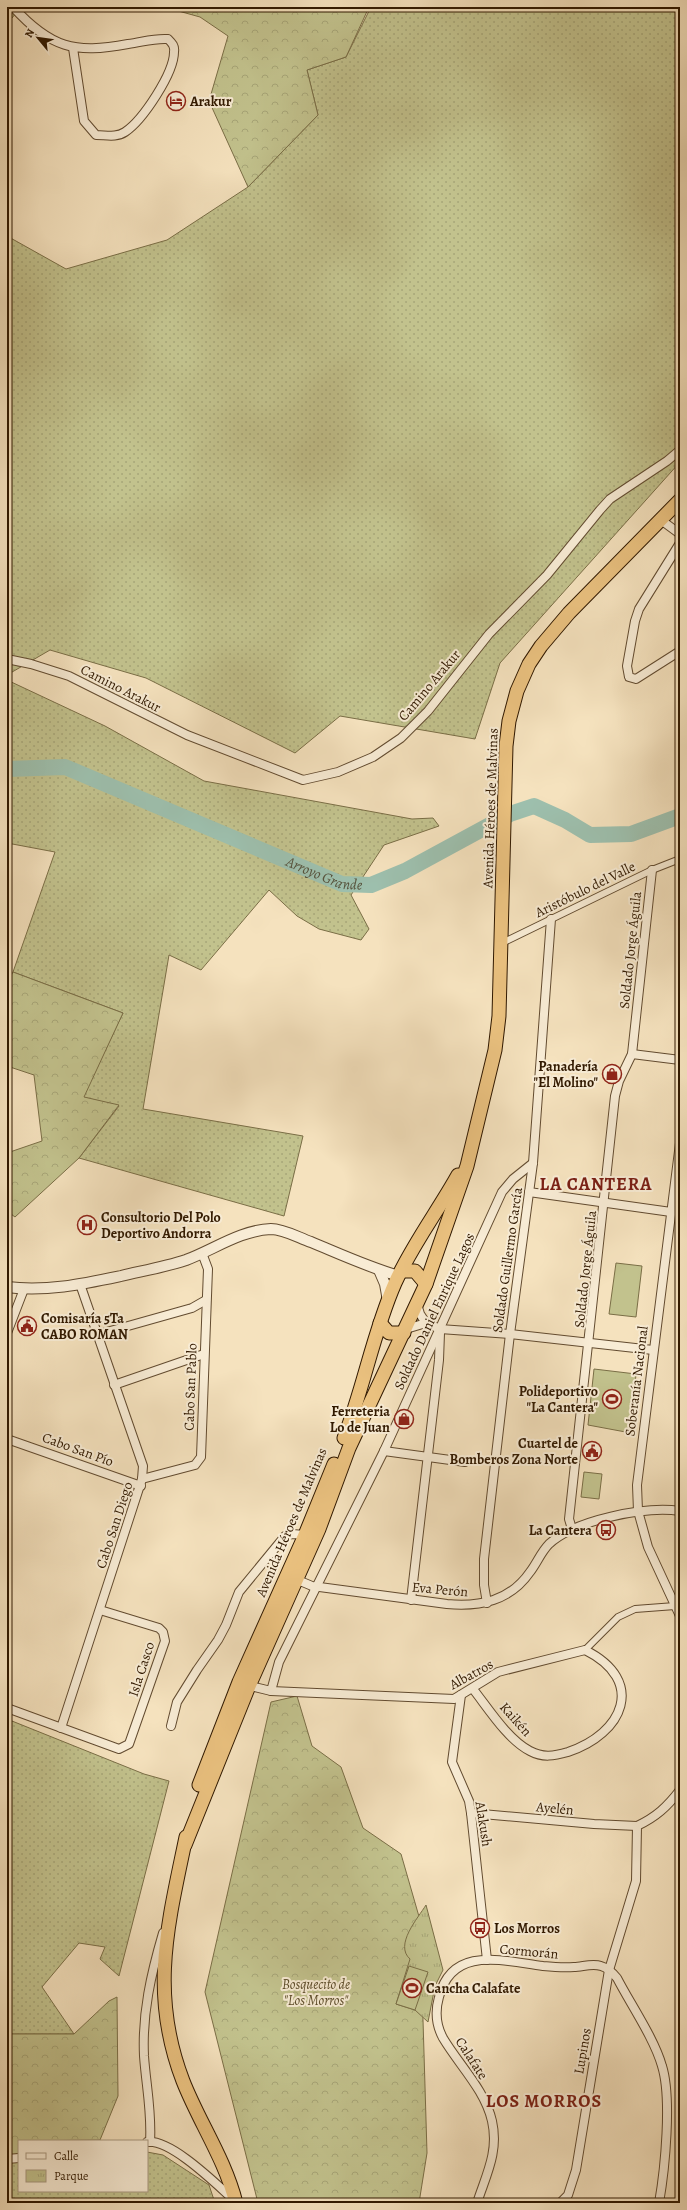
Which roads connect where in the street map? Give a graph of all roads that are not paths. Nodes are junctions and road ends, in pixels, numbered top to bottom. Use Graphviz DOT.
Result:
graph roads {
  1 [pos="13,7"];
  2 [pos="73,48"];
  3 [pos="680,450"];
  4 [pos="680,500"];
  5 [pos="661,520"];
  6 [pos="680,534"];
  7 [pos="680,543"];
  8 [pos="680,651"];
  9 [pos="7,659"];
  10 [pos="680,859"];
  11 [pos="652,870"];
  12 [pos="551,919"];
  13 [pos="502,943"];
  14 [pos="632,1054"];
  15 [pos="680,1060"];
  16 [pos="680,1143"];
  17 [pos="470,1152"];
  18 [pos="533,1163"];
  19 [pos="529,1192"];
  20 [pos="605,1203"];
  21 [pos="671,1212"];
  22 [pos="202,1253"];
  23 [pos="379,1270"];
  24 [pos="400,1273"];
  25 [pos="80,1284"];
  26 [pos="426,1284"];
  27 [pos="7,1287"];
  28 [pos="24,1289"];
  29 [pos="206,1300"];
  30 [pos="388,1301"];
  31 [pos="417,1304"];
  32 [pos="380,1323"];
  33 [pos="426,1323"];
  34 [pos="440,1329"];
  35 [pos="405,1331"];
  36 [pos="7,1332"];
  37 [pos="510,1334"];
  38 [pos="96,1335"];
  39 [pos="589,1344"];
  40 [pos="654,1350"];
  41 [pos="204,1354"];
  42 [pos="114,1386"];
  43 [pos="7,1439"];
  44 [pos="384,1451"];
  45 [pos="427,1457"];
  46 [pos="465,1462"];
  47 [pos="141,1482"];
  48 [pos="638,1511"];
  49 [pos="680,1511"];
  50 [pos="572,1529"];
  51 [pos="305,1535"];
  52 [pos="292,1578"];
  53 [pos="318,1587"];
  54 [pos="412,1600"];
  55 [pos="487,1603"];
  56 [pos="675,1606"];
  57 [pos="100,1610"];
  58 [pos="680,1616"];
  59 [pos="585,1650"];
  60 [pos="244,1684"];
  61 [pos="473,1689"];
  62 [pos="271,1691"];
  63 [pos="462,1696"];
  64 [pos="7,1708"];
  65 [pos="171,1726"];
  66 [pos="61,1728"];
  67 [pos="680,1790"];
  68 [pos="471,1813"];
  69 [pos="637,1826"];
  70 [pos="170,1907"];
  71 [pos="487,1960"];
  72 [pos="609,1970"];
  73 [pos="448,1974"];
  74 [pos="149,2142"];
  75 [pos="18,2158"];
  76 [pos="7,2159"];
  77 [pos="236,2202"];
  78 [pos="476,2203"];
  79 [pos="560,2203"];
  80 [pos="659,2203"];
  1 -- 2 [label="street"];
  2 -- 2 [label="street"];
  3 -- 9 [label="street, Camino Arakur"];
  4 -- 5 [label="highway, Avenida Héroes de Malvinas"];
  5 -- 6 [label="street"];
  5 -- 13 [label="highway, Avenida Héroes de Malvinas"];
  7 -- 8 [label="street"];
  10 -- 11 [label="street, Aristóbulo del Valle"];
  11 -- 12 [label="street, Aristóbulo del Valle"];
  11 -- 14 [label="street, Soldado Jorge Águila"];
  12 -- 13 [label="street, Aristóbulo del Valle"];
  12 -- 18 [label="street, Soldado Guillermo García"];
  13 -- 17 [label="highway, Avenida Héroes de Malvinas"];
  14 -- 15 [label="street"];
  14 -- 20 [label="street, Soldado Jorge Águila"];
  16 -- 21 [label="street, Soberanía Nacional"];
  17 -- 24 [label="highway, Avenida Héroes de Malvinas"];
  17 -- 26 [label="highway, Avenida Héroes de Malvinas"];
  18 -- 19 [label="street, Soldado Guillermo García"];
  18 -- 34 [label="street, Soldado Daniel Enrique Lagos"];
  19 -- 20 [label="street"];
  19 -- 37 [label="street, Soldado Guillermo García"];
  20 -- 21 [label="street"];
  20 -- 39 [label="street, Soldado Jorge Águila"];
  21 -- 40 [label="street, Soberanía Nacional"];
  22 -- 23 [label="street"];
  22 -- 25 [label="street"];
  22 -- 29 [label="street, Cabo San Pablo"];
  23 -- 24 [label="street"];
  23 -- 30 [label="street"];
  24 -- 26 [label="highway"];
  24 -- 30 [label="highway, Avenida Héroes de Malvinas"];
  25 -- 28 [label="street"];
  25 -- 38 [label="street, Cabo San Diego"];
  26 -- 31 [label="highway, Avenida Héroes de Malvinas"];
  27 -- 28 [label="street"];
  28 -- 36 [label="street"];
  29 -- 38 [label="street"];
  29 -- 41 [label="street, Cabo San Pablo"];
  30 -- 32 [label="highway, Avenida Héroes de Malvinas"];
  31 -- 33 [label="street"];
  31 -- 35 [label="highway, Avenida Héroes de Malvinas"];
  32 -- 35 [label="highway"];
  32 -- 51 [label="highway, Avenida Héroes de Malvinas"];
  33 -- 34 [label="street"];
  33 -- 35 [label="street"];
  34 -- 37 [label="street"];
  34 -- 44 [label="street, Soldado Daniel Enrique Lagos"];
  34 -- 45 [label="street"];
  35 -- 52 [label="highway, Avenida Héroes de Malvinas"];
  37 -- 39 [label="street"];
  37 -- 55 [label="street, Soldado Guillermo García"];
  38 -- 42 [label="street, Cabo San Diego"];
  39 -- 40 [label="street"];
  39 -- 50 [label="street, Soldado Jorge Águila"];
  40 -- 48 [label="street, Soberanía Nacional"];
  41 -- 42 [label="street"];
  41 -- 47 [label="street, Cabo San Pablo"];
  42 -- 47 [label="street, Cabo San Diego"];
  43 -- 47 [label="street, Cabo San Pío"];
  44 -- 45 [label="street"];
  44 -- 53 [label="street, Soldado Daniel Enrique Lagos"];
  45 -- 46 [label="street"];
  45 -- 54 [label="street"];
  47 -- 57 [label="street, Cabo San Diego"];
  48 -- 49 [label="street, Eva Perón"];
  48 -- 50 [label="street, Eva Perón"];
  48 -- 56 [label="street, Soberanía Nacional"];
  50 -- 55 [label="street, Eva Perón"];
  51 -- 52 [label="highway, Avenida Héroes de Malvinas"];
  51 -- 65 [label="street"];
  52 -- 53 [label="street, Eva Perón"];
  52 -- 60 [label="highway, Avenida Héroes de Malvinas"];
  53 -- 54 [label="street, Eva Perón"];
  53 -- 62 [label="street, Soldado Daniel Enrique Lagos"];
  54 -- 55 [label="street, Eva Perón"];
  56 -- 58 [label="street, Soberanía Nacional"];
  56 -- 59 [label="street"];
  57 -- 66 [label="street, Cabo San Diego"];
  57 -- 66 [label="street, Isla Casco"];
  59 -- 61 [label="street, Albatros"];
  59 -- 61 [label="street, Kaikén"];
  60 -- 62 [label="street, Albatros"];
  60 -- 70 [label="highway, Avenida Héroes de Malvinas"];
  61 -- 63 [label="street, Albatros"];
  62 -- 63 [label="street, Albatros"];
  63 -- 68 [label="street, Alakush"];
  64 -- 66 [label="street"];
  67 -- 69 [label="street"];
  68 -- 69 [label="street, Ayelén"];
  68 -- 71 [label="street, Alakush"];
  69 -- 72 [label="street"];
  70 -- 74 [label="street"];
  70 -- 77 [label="highway, Avenida Héroes de Malvinas"];
  71 -- 72 [label="street, Cormorán"];
  71 -- 73 [label="street, Cormorán"];
  72 -- 79 [label="street, Lupinos"];
  72 -- 80 [label="street"];
  73 -- 78 [label="street, Calafate"];
  74 -- 77 [label="street"];
  75 -- 76 [label="street"];
}
